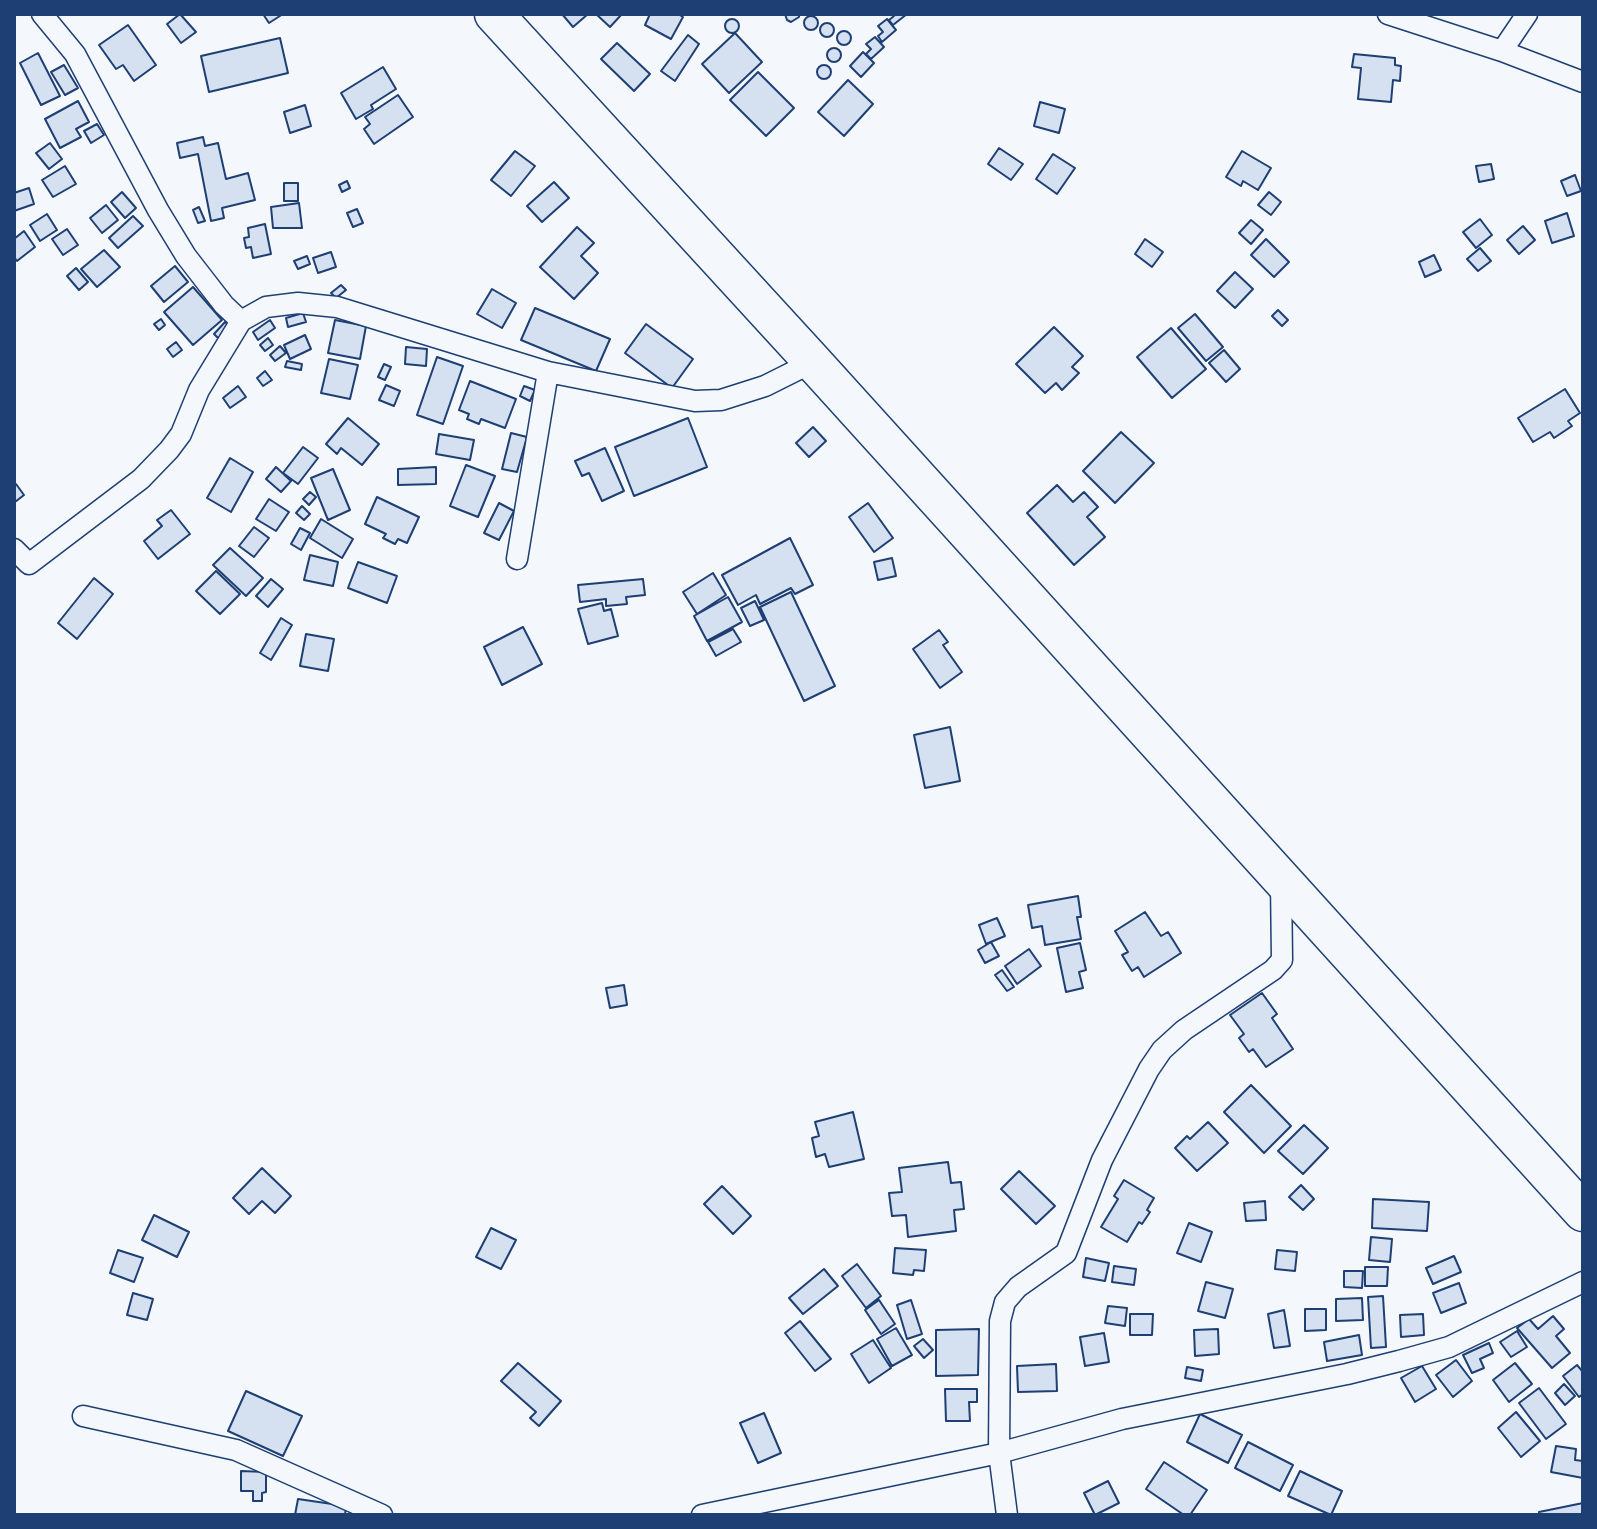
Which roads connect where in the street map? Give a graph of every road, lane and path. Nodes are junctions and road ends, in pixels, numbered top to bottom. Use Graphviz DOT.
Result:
graph roads {
  1 [pos="42,14"];
  2 [pos="494,14"];
  3 [pos="1388,14"];
  4 [pos="1527,14"];
  5 [pos="1502,51"];
  6 [pos="1583,82"];
  7 [pos="241,321"];
  8 [pos="813,362"];
  9 [pos="548,372"];
  10 [pos="14,549"];
  11 [pos="517,559"];
  12 [pos="1281,879"];
  13 [pos="1583,1212"];
  14 [pos="1583,1282"];
  15 [pos="83,1416"];
  16 [pos="999,1453"];
  17 [pos="382,1515"];
  18 [pos="702,1515"];
  19 [pos="1007,1515"];
  1 -- 7 [label="street"];
  2 -- 8 [label="highway"];
  3 -- 5 [label="street"];
  4 -- 5 [label="street"];
  5 -- 6 [label="street"];
  7 -- 9 [label="street"];
  7 -- 10 [label="street"];
  8 -- 9 [label="street"];
  8 -- 12 [label="highway"];
  9 -- 11 [label="street"];
  12 -- 13 [label="highway"];
  12 -- 16 [label="street"];
  14 -- 16 [label="street"];
  15 -- 17 [label="street"];
  16 -- 18 [label="street"];
  16 -- 19 [label="street"];
}
